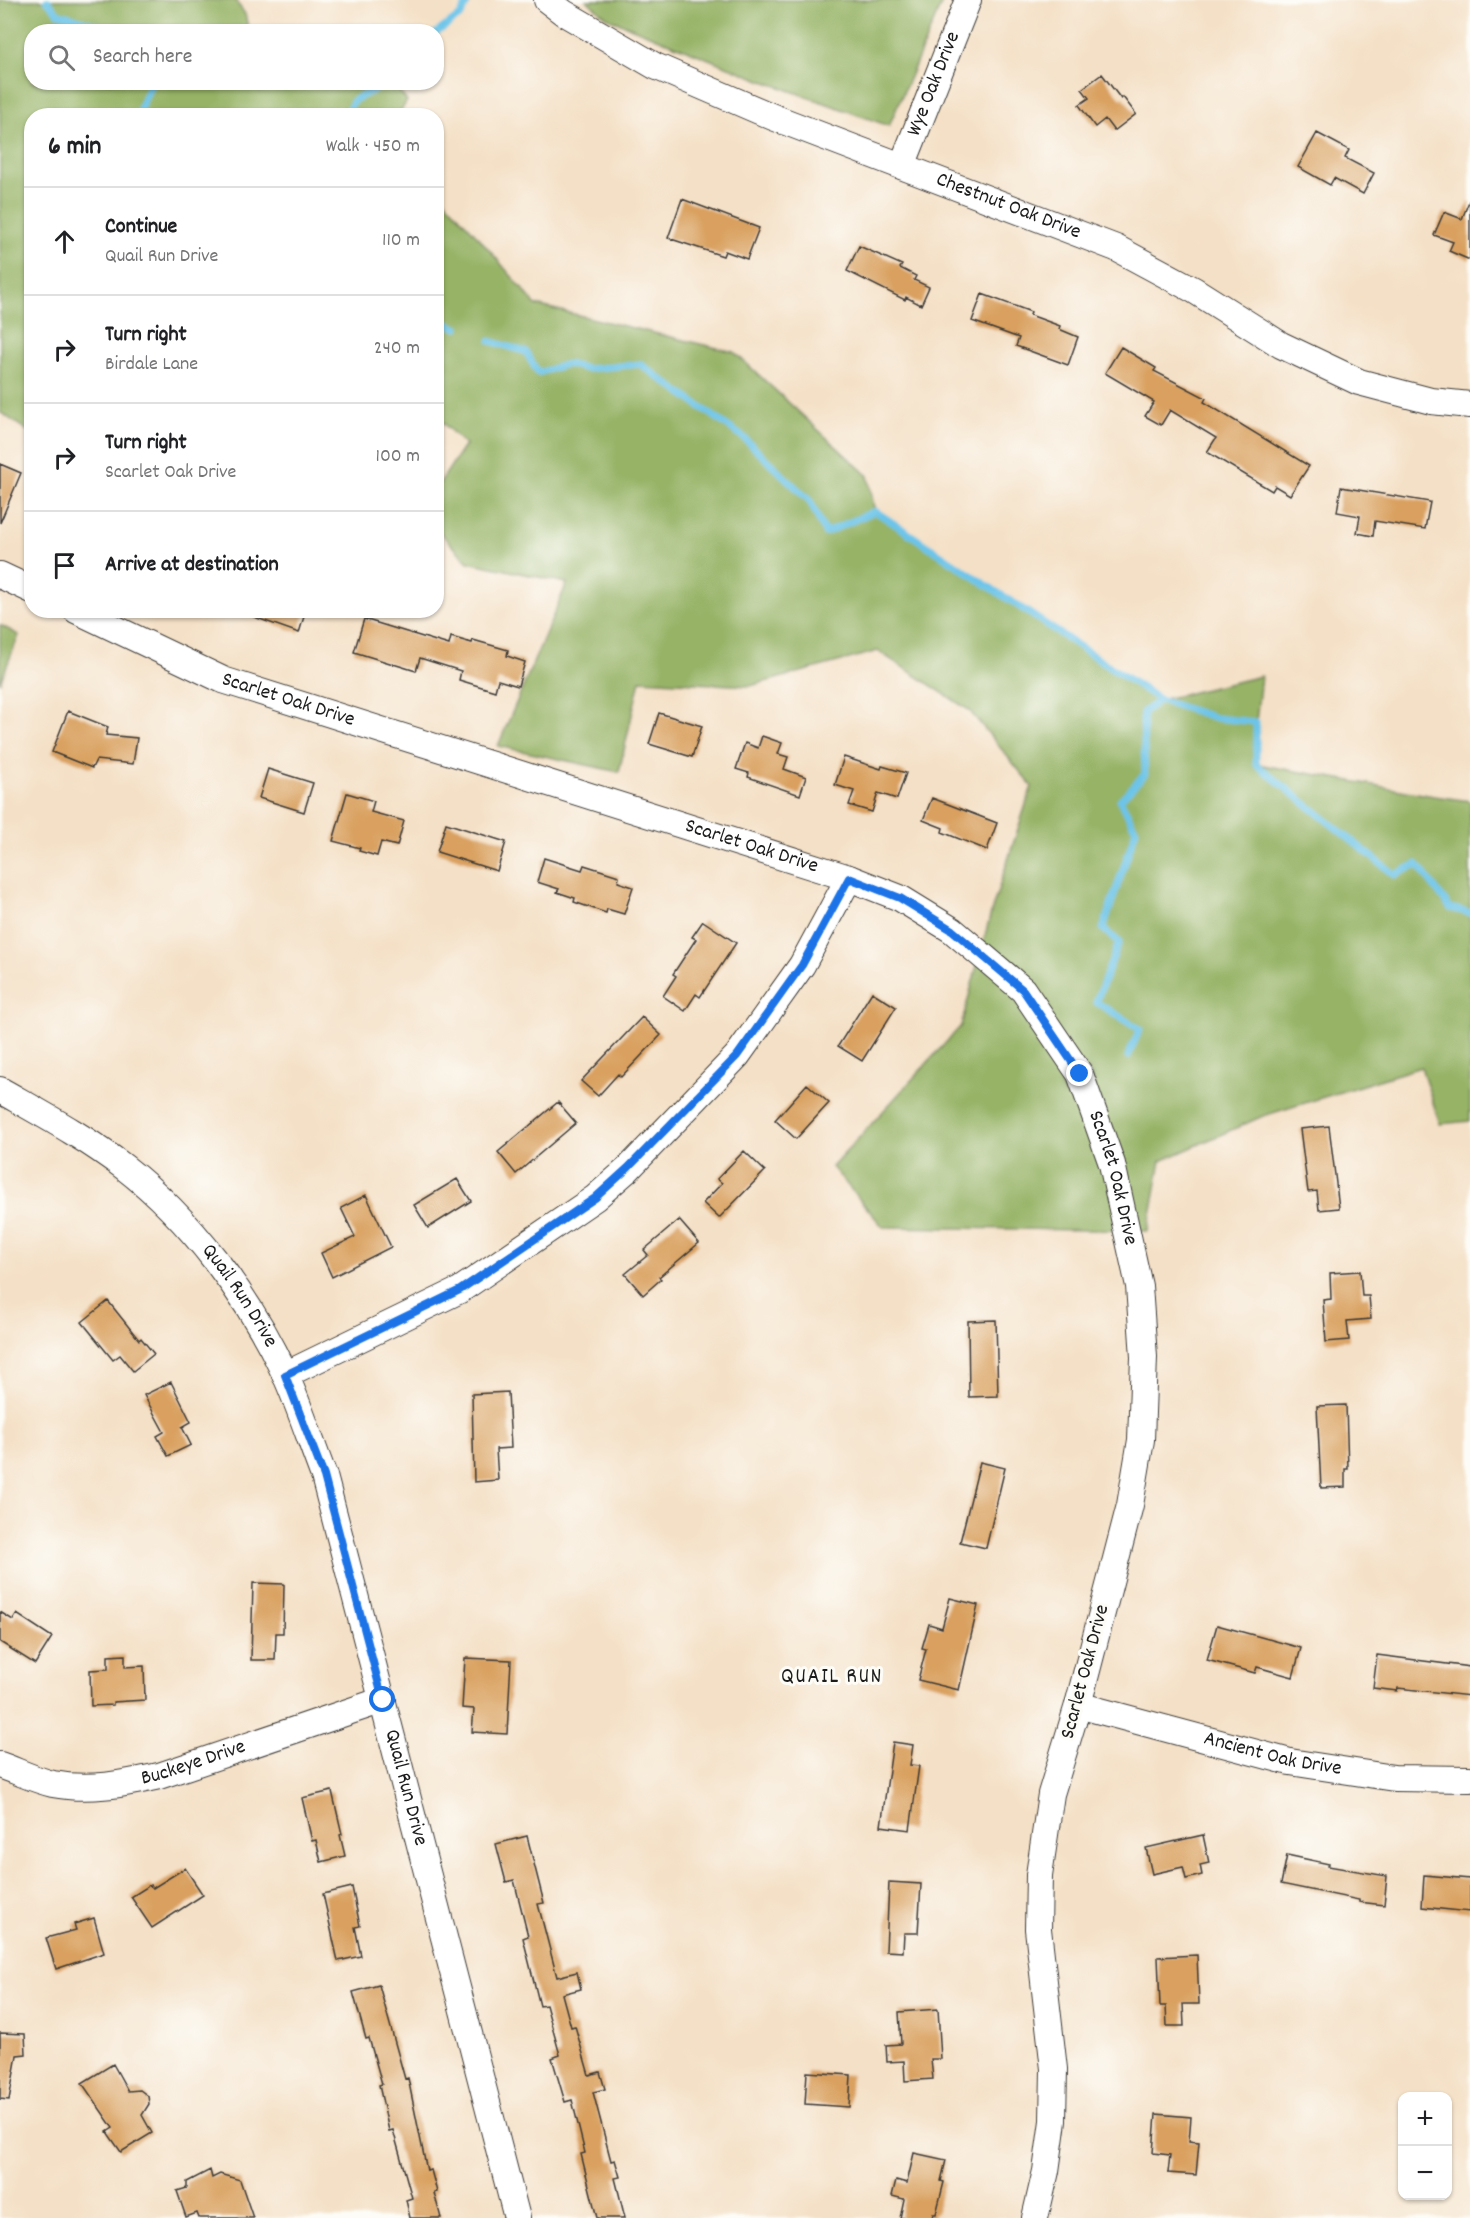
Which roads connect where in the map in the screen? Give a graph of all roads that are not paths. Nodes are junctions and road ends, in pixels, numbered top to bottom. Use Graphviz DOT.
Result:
graph roads {
  1 [pos="547,0"];
  2 [pos="968,0"];
  3 [pos="902,166"];
  4 [pos="1470,405"];
  5 [pos="0,575"];
  6 [pos="24,586"];
  7 [pos="93,618"];
  8 [pos="849,878"];
  9 [pos="0,1090"];
  10 [pos="285,1375"];
  11 [pos="383,1700"];
  12 [pos="1078,1705"];
  13 [pos="0,1765"];
  14 [pos="1470,1779"];
  15 [pos="517,2218"];
  16 [pos="1035,2218"];
  1 -- 3 [label="street, Chestnut Oak Drive"];
  2 -- 3 [label="street, Wye Oak Drive"];
  3 -- 4 [label="street, Chestnut Oak Drive"];
  5 -- 6 [label="street"];
  7 -- 8 [label="street, Scarlet Oak Drive"];
  8 -- 10 [label="street"];
  8 -- 12 [label="street, Scarlet Oak Drive"];
  9 -- 10 [label="street, Quail Run Drive"];
  10 -- 11 [label="street, Quail Run Drive"];
  11 -- 13 [label="street, Buckeye Drive"];
  11 -- 15 [label="street, Quail Run Drive"];
  12 -- 14 [label="street, Ancient Oak Drive"];
  12 -- 16 [label="street, Scarlet Oak Drive"];
}
